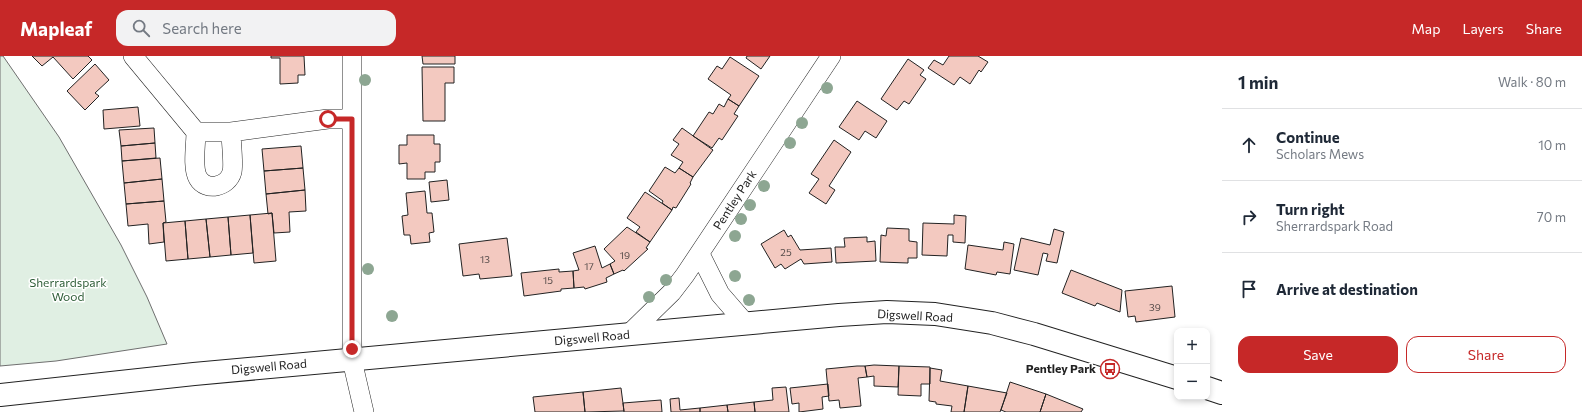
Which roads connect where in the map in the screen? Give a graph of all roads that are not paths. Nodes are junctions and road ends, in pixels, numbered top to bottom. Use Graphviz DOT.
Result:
graph roads {
  1 [pos="132,56"];
  2 [pos="352,56"];
  3 [pos="831,56"];
  4 [pos="352,119"];
  5 [pos="196,132"];
  6 [pos="231,132"];
  7 [pos="700,254"];
  8 [pos="746,324"];
  9 [pos="628,334"];
  10 [pos="352,360"];
  11 [pos="1174,377"];
  12 [pos="1210,389"];
  13 [pos="1222,394"];
  14 [pos="0,395"];
  15 [pos="364,412"];
  1 -- 5 [label="street"];
  2 -- 4 [label="street"];
  3 -- 7 [label="street, Pentley Park"];
  4 -- 6 [label="street"];
  4 -- 10 [label="street"];
  5 -- 6 [label="street"];
  5 -- 6 [label="street"];
  7 -- 8 [label="street"];
  7 -- 9 [label="street, Pentley Park"];
  8 -- 9 [label="street, Digswell Road"];
  8 -- 11 [label="street, Digswell Road"];
  9 -- 10 [label="street, Digswell Road"];
  10 -- 14 [label="street, Digswell Road"];
  10 -- 15 [label="street"];
  12 -- 13 [label="street"];
}
